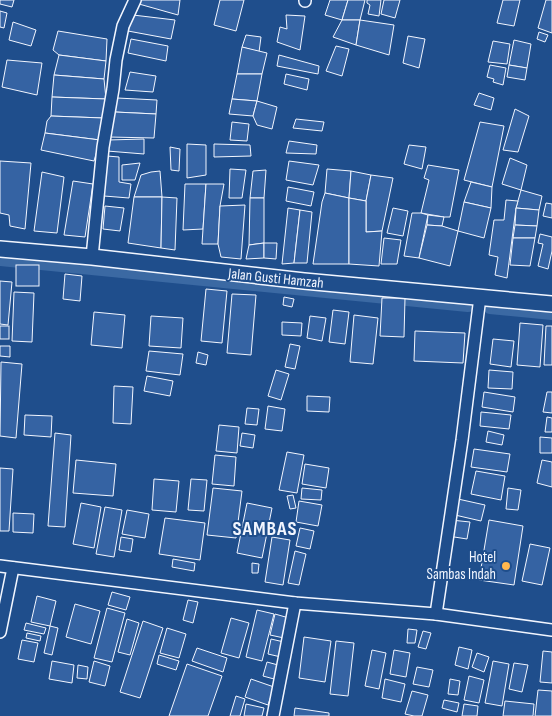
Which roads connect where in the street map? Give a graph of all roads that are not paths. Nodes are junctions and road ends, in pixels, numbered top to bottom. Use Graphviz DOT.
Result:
graph roads {
  1 [pos="136,0"];
  2 [pos="0,249"];
  3 [pos="92,257"];
  4 [pos="480,297"];
  5 [pos="552,304"];
  6 [pos="0,566"];
  7 [pos="12,568"];
  8 [pos="295,603"];
  9 [pos="436,614"];
  10 [pos="552,630"];
  11 [pos="0,632"];
  12 [pos="273,716"];
  1 -- 3 [label="street"];
  2 -- 3 [label="street, Jalan Gusti Hamzah"];
  3 -- 4 [label="street, Jalan Gusti Hamzah"];
  4 -- 5 [label="street, Jalan Gusti Hamzah"];
  4 -- 9 [label="street"];
  6 -- 7 [label="street"];
  7 -- 8 [label="street"];
  7 -- 11 [label="street"];
  8 -- 9 [label="street"];
  8 -- 12 [label="street"];
  9 -- 10 [label="street"];
}
